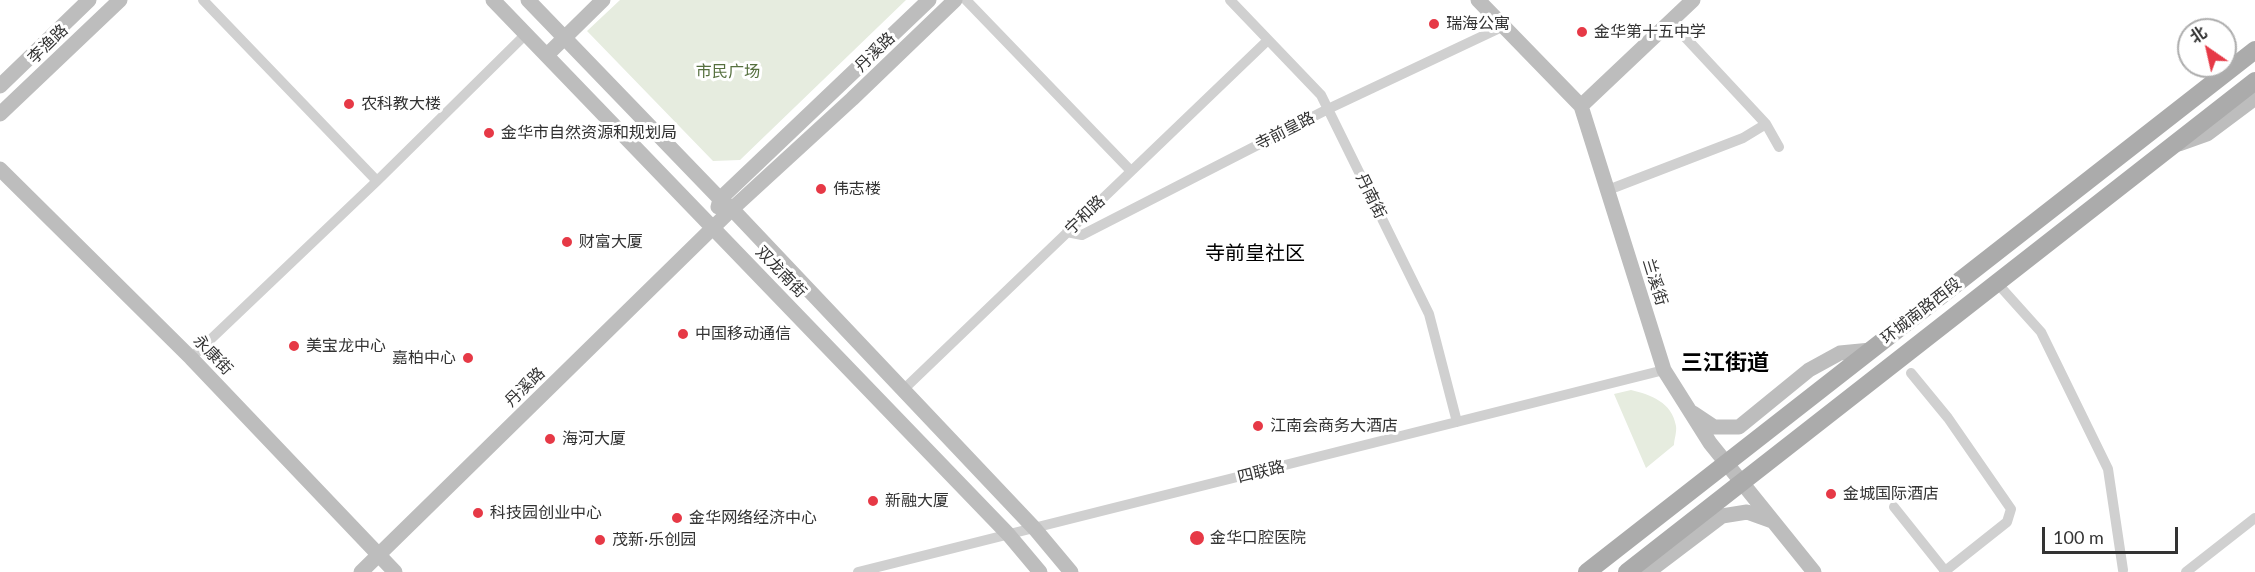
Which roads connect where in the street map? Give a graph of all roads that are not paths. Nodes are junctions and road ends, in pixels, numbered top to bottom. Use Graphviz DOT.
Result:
graph roads {
  1 [pos="89,0"];
  2 [pos="120,0"];
  3 [pos="203,0"];
  4 [pos="493,0"];
  5 [pos="528,0"];
  6 [pos="603,0"];
  7 [pos="929,0"];
  8 [pos="955,0"];
  9 [pos="966,0"];
  10 [pos="1230,0"];
  11 [pos="1478,0"];
  12 [pos="1693,0"];
  13 [pos="1670,21"];
  14 [pos="1504,26"];
  15 [pos="526,34"];
  16 [pos="564,37"];
  17 [pos="1268,40"];
  18 [pos="2255,50"];
  19 [pos="547,55"];
  20 [pos="2255,81"];
  21 [pos="0,86"];
  22 [pos="2255,98"];
  23 [pos="1581,105"];
  24 [pos="1328,109"];
  25 [pos="0,114"];
  26 [pos="1766,124"];
  27 [pos="1779,147"];
  28 [pos="2170,147"];
  29 [pos="0,169"];
  30 [pos="1131,171"];
  31 [pos="377,181"];
  32 [pos="1608,190"];
  33 [pos="726,204"];
  34 [pos="714,227"];
  35 [pos="1067,232"];
  36 [pos="1997,282"];
  37 [pos="1871,350"];
  38 [pos="191,358"];
  39 [pos="1664,370"];
  40 [pos="1911,373"];
  41 [pos="903,390"];
  42 [pos="1689,410"];
  43 [pos="1457,422"];
  44 [pos="1725,463"];
  45 [pos="1742,483"];
  46 [pos="1894,507"];
  47 [pos="2255,518"];
  48 [pos="1775,522"];
  49 [pos="1035,529"];
  50 [pos="1008,534"];
  51 [pos="378,555"];
  52 [pos="2123,571"];
  53 [pos="361,572"];
  54 [pos="394,572"];
  55 [pos="858,572"];
  56 [pos="1040,572"];
  57 [pos="1071,572"];
  58 [pos="1587,572"];
  59 [pos="1627,572"];
  60 [pos="1633,572"];
  61 [pos="1814,572"];
  62 [pos="1945,572"];
  63 [pos="2186,572"];
  1 -- 21 [label="main road, 李渔路"];
  2 -- 25 [label="main road, 李渔路"];
  3 -- 31 [label="street"];
  4 -- 15 [label="main road, 双龙南街"];
  5 -- 16 [label="main road, 双龙南街"];
  6 -- 16 [label="main road"];
  7 -- 33 [label="main road, 丹溪路"];
  8 -- 33 [label="main road, 丹溪路"];
  9 -- 30 [label="street"];
  10 -- 17 [label="street, 丹南街"];
  11 -- 14 [label="main road, 兰溪街"];
  12 -- 13 [label="main road"];
  13 -- 23 [label="main road"];
  13 -- 26 [label="street"];
  14 -- 23 [label="main road, 兰溪街"];
  14 -- 24 [label="street, 寺前皇路"];
  15 -- 19 [label="main road, 双龙南街"];
  15 -- 31 [label="street"];
  16 -- 19 [label="main road"];
  16 -- 33 [label="main road, 双龙南街"];
  17 -- 24 [label="street, 丹南街"];
  17 -- 30 [label="street, 宁和路"];
  18 -- 37 [label="main road, 环城南路西段"];
  19 -- 34 [label="main road, 双龙南街"];
  20 -- 28 [label="main road, 环城南路西段"];
  22 -- 28 [label="main road"];
  23 -- 32 [label="main road, 兰溪街"];
  24 -- 35 [label="street, 寺前皇路"];
  24 -- 43 [label="street, 丹南街"];
  26 -- 27 [label="street"];
  26 -- 32 [label="street"];
  28 -- 36 [label="main road, 环城南路西段"];
  29 -- 38 [label="main road, 永康街"];
  30 -- 35 [label="street, 宁和路"];
  31 -- 38 [label="street"];
  32 -- 39 [label="main road, 兰溪街"];
  33 -- 34 [label="main road"];
  33 -- 41 [label="main road, 双龙南街"];
  34 -- 50 [label="main road, 双龙南街"];
  34 -- 51 [label="main road, 丹溪路"];
  35 -- 41 [label="street, 宁和路"];
  36 -- 45 [label="main road, 环城南路西段"];
  36 -- 52 [label="street"];
  37 -- 42 [label="main road"];
  37 -- 44 [label="main road, 环城南路西段"];
  38 -- 51 [label="main road, 永康街"];
  39 -- 42 [label="main road, 兰溪街"];
  39 -- 43 [label="street, 四联路"];
  40 -- 62 [label="street"];
  41 -- 49 [label="main road, 双龙南街"];
  42 -- 44 [label="main road, 兰溪街"];
  43 -- 49 [label="street, 四联路"];
  44 -- 45 [label="main road, 兰溪街"];
  44 -- 58 [label="main road, 环城南路西段"];
  45 -- 48 [label="main road, 兰溪街"];
  45 -- 59 [label="main road, 环城南路西段"];
  46 -- 62 [label="street"];
  47 -- 63 [label="street"];
  48 -- 60 [label="main road"];
  48 -- 61 [label="main road, 兰溪街"];
  49 -- 50 [label="street, 四联路"];
  49 -- 57 [label="main road, 双龙南街"];
  50 -- 55 [label="street, 四联路"];
  50 -- 56 [label="main road, 双龙南街"];
  51 -- 53 [label="main road, 丹溪路"];
  51 -- 54 [label="main road, 永康街"];
}
